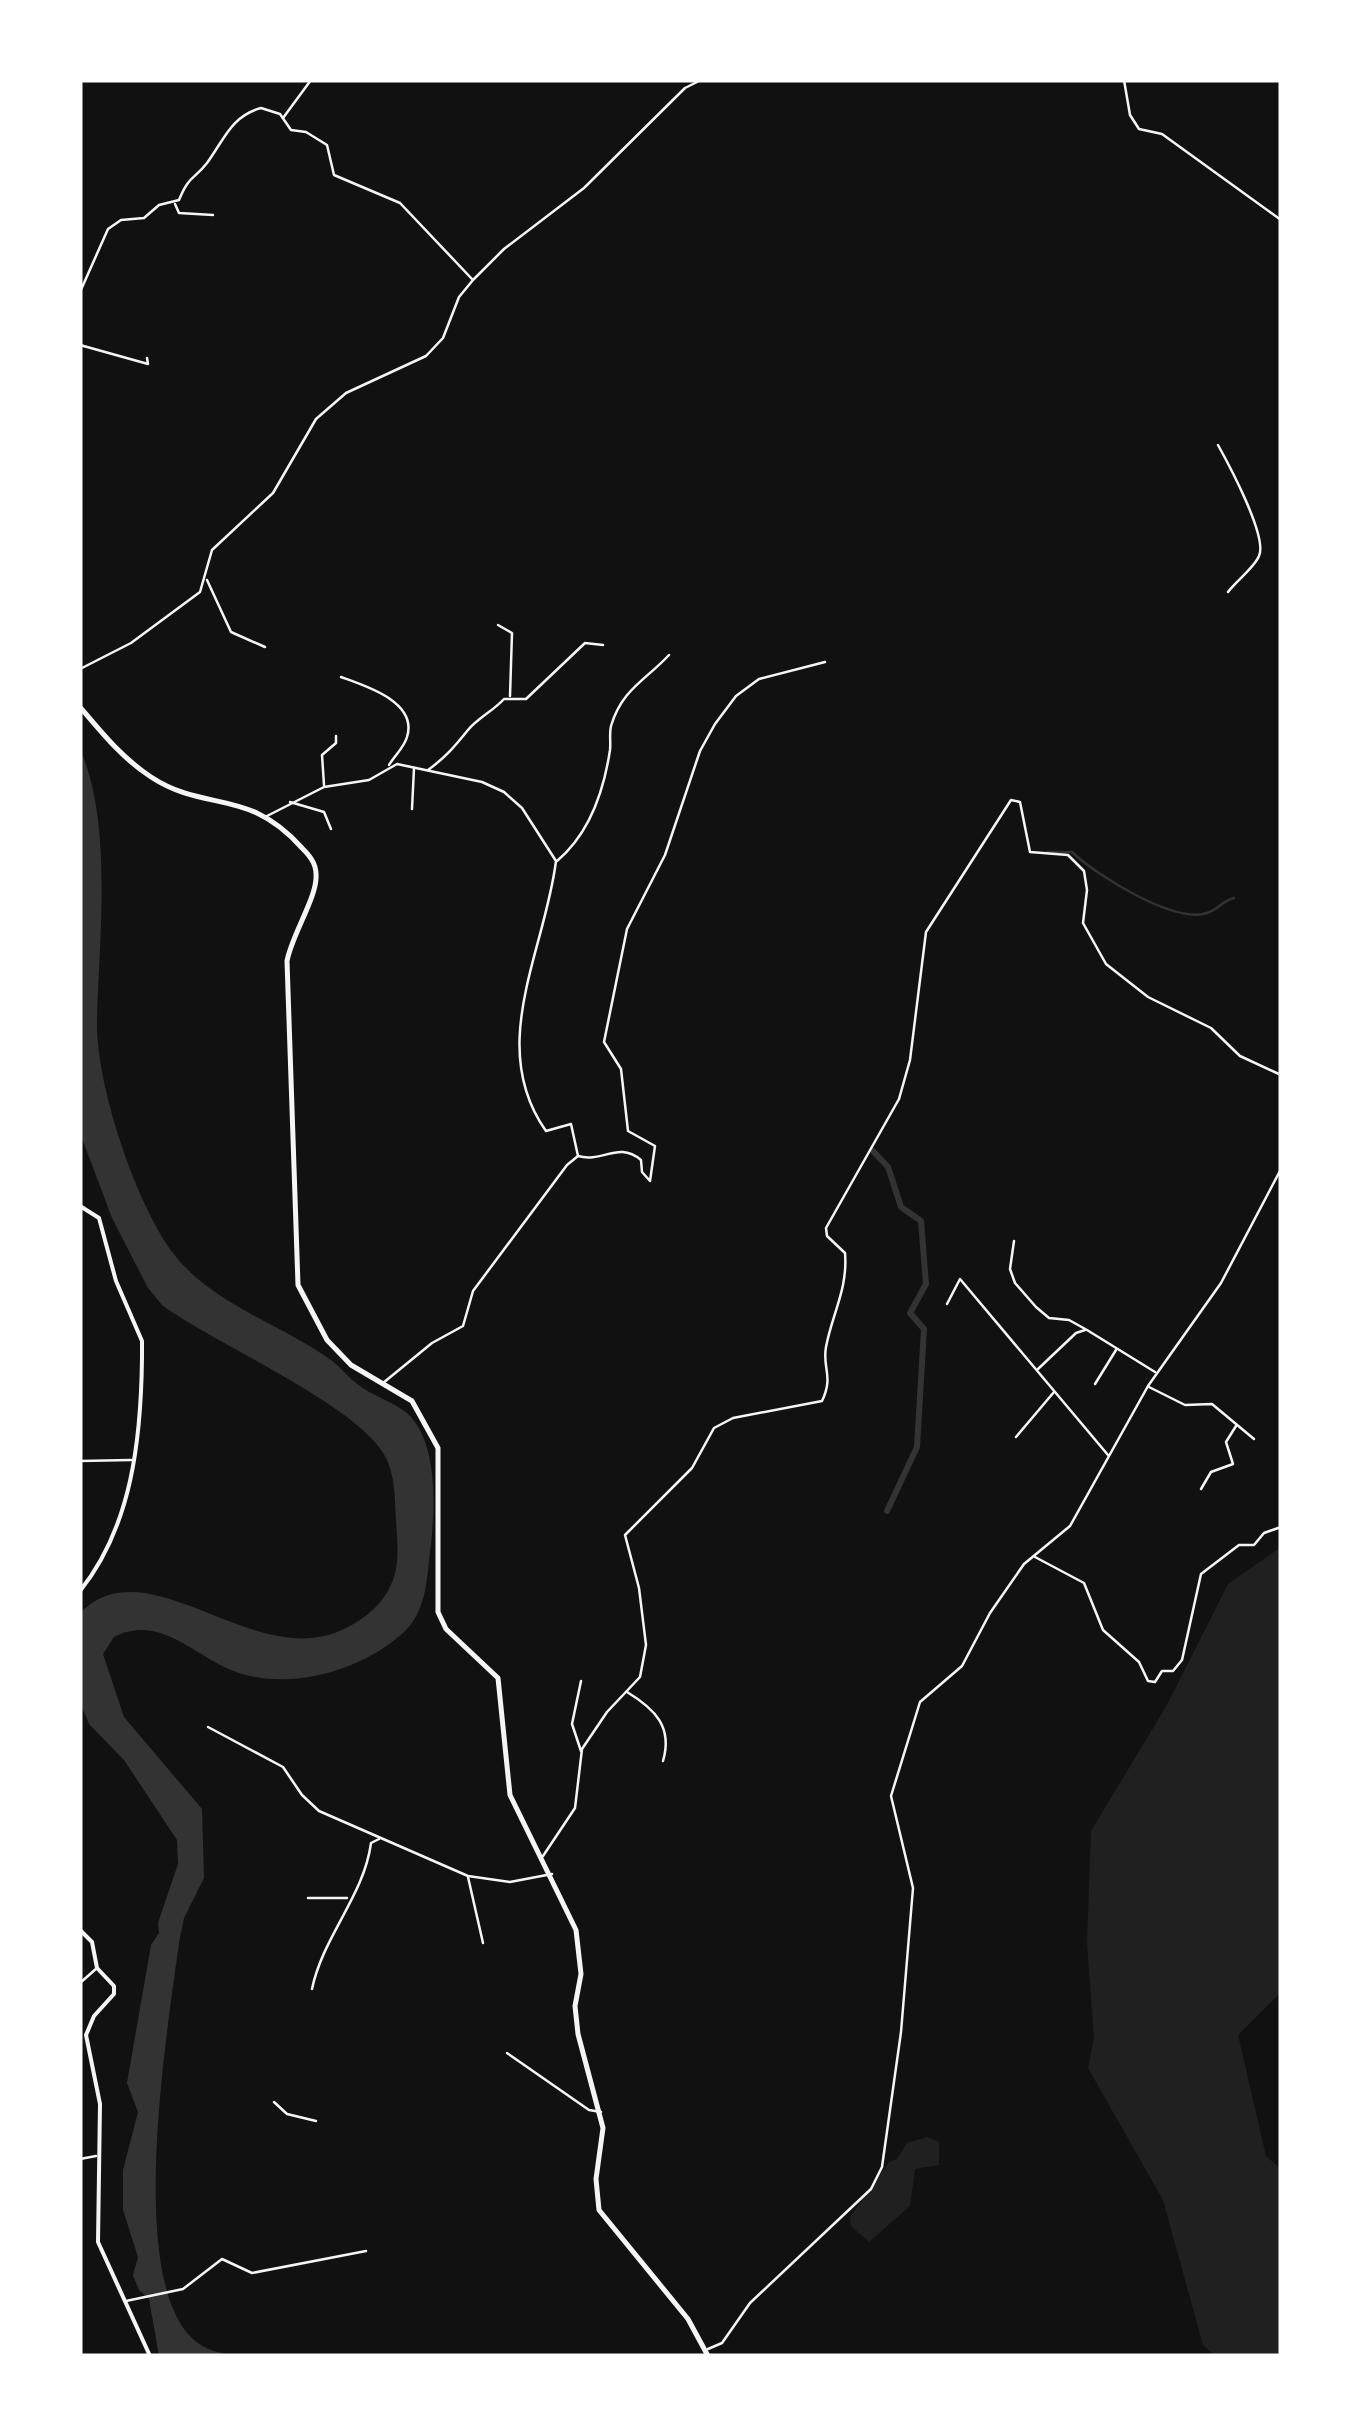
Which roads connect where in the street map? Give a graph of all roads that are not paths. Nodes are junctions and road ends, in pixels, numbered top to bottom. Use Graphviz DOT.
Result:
graph roads {
  1 [pos="311,80"];
  2 [pos="701,80"];
  3 [pos="1124,80"];
  4 [pos="283,118"];
  5 [pos="174,203"];
  6 [pos="213,214"];
  7 [pos="1281,220"];
  8 [pos="473,280"];
  9 [pos="80,292"];
  10 [pos="80,346"];
  11 [pos="148,358"];
  12 [pos="1218,444"];
  13 [pos="206,579"];
  14 [pos="1228,592"];
  15 [pos="498,624"];
  16 [pos="604,645"];
  17 [pos="265,648"];
  18 [pos="669,655"];
  19 [pos="825,662"];
  20 [pos="80,669"];
  21 [pos="341,677"];
  22 [pos="510,697"];
  23 [pos="80,707"];
  24 [pos="336,736"];
  25 [pos="389,766"];
  26 [pos="414,766"];
  27 [pos="428,770"];
  28 [pos="324,787"];
  29 [pos="288,801"];
  30 [pos="412,810"];
  31 [pos="267,816"];
  32 [pos="331,829"];
  33 [pos="556,862"];
  34 [pos="1281,1075"];
  35 [pos="578,1156"];
  36 [pos="1281,1169"];
  37 [pos="80,1206"];
  38 [pos="1014,1241"];
  39 [pos="947,1304"];
  40 [pos="1087,1330"];
  41 [pos="1117,1348"];
  42 [pos="1037,1370"];
  43 [pos="1156,1373"];
  44 [pos="382,1384"];
  45 [pos="1095,1384"];
  46 [pos="1148,1386"];
  47 [pos="1054,1392"];
  48 [pos="1237,1424"];
  49 [pos="1016,1436"];
  50 [pos="1254,1439"];
  51 [pos="1108,1456"];
  52 [pos="132,1460"];
  53 [pos="80,1461"];
  54 [pos="1202,1489"];
  55 [pos="1281,1527"];
  56 [pos="1034,1556"];
  57 [pos="80,1590"];
  58 [pos="581,1680"];
  59 [pos="626,1691"];
  60 [pos="208,1727"];
  61 [pos="582,1753"];
  62 [pos="663,1761"];
  63 [pos="381,1838"];
  64 [pos="544,1856"];
  65 [pos="552,1874"];
  66 [pos="468,1876"];
  67 [pos="308,1898"];
  68 [pos="349,1898"];
  69 [pos="80,1930"];
  70 [pos="483,1942"];
  71 [pos="97,1968"];
  72 [pos="80,1983"];
  73 [pos="312,1988"];
  74 [pos="507,2053"];
  75 [pos="274,2102"];
  76 [pos="602,2112"];
  77 [pos="316,2121"];
  78 [pos="98,2156"];
  79 [pos="80,2159"];
  80 [pos="366,2252"];
  81 [pos="124,2301"];
  82 [pos="707,2353"];
  83 [pos="150,2356"];
  1 -- 4 [label="street"];
  2 -- 8 [label="street"];
  3 -- 7 [label="street"];
  4 -- 5 [label="street"];
  4 -- 8 [label="street"];
  5 -- 6 [label="street"];
  5 -- 9 [label="street"];
  8 -- 13 [label="street"];
  10 -- 11 [label="street"];
  12 -- 14 [label="street"];
  13 -- 17 [label="street"];
  13 -- 20 [label="street"];
  15 -- 22 [label="street"];
  16 -- 22 [label="street"];
  18 -- 33 [label="street"];
  19 -- 35 [label="street"];
  21 -- 25 [label="street"];
  22 -- 27 [label="street"];
  23 -- 31 [label="highway"];
  24 -- 28 [label="street"];
  25 -- 26 [label="street"];
  25 -- 28 [label="street"];
  26 -- 27 [label="street"];
  26 -- 30 [label="street"];
  27 -- 33 [label="street"];
  28 -- 29 [label="street"];
  29 -- 31 [label="street"];
  29 -- 32 [label="street"];
  31 -- 44 [label="highway"];
  33 -- 35 [label="street"];
  34 -- 59 [label="street"];
  35 -- 44 [label="street"];
  36 -- 43 [label="street"];
  37 -- 52 [label="street"];
  38 -- 40 [label="street"];
  39 -- 42 [label="street"];
  40 -- 41 [label="street"];
  40 -- 42 [label="street"];
  41 -- 43 [label="street"];
  41 -- 45 [label="street"];
  42 -- 47 [label="street"];
  43 -- 46 [label="street"];
  44 -- 64 [label="highway"];
  46 -- 48 [label="street"];
  46 -- 51 [label="street"];
  47 -- 49 [label="street"];
  47 -- 51 [label="street"];
  48 -- 50 [label="street"];
  48 -- 54 [label="street"];
  51 -- 56 [label="street"];
  52 -- 53 [label="street"];
  52 -- 57 [label="street"];
  55 -- 56 [label="street"];
  56 -- 82 [label="street"];
  58 -- 61 [label="street"];
  59 -- 61 [label="street"];
  59 -- 62 [label="street"];
  60 -- 63 [label="street"];
  61 -- 64 [label="street"];
  63 -- 66 [label="street"];
  63 -- 68 [label="street"];
  64 -- 65 [label="highway"];
  65 -- 66 [label="street"];
  65 -- 76 [label="highway"];
  66 -- 70 [label="street"];
  67 -- 68 [label="street"];
  68 -- 73 [label="street"];
  69 -- 71 [label="street"];
  71 -- 72 [label="street"];
  71 -- 78 [label="street"];
  74 -- 76 [label="street"];
  75 -- 77 [label="street"];
  76 -- 82 [label="highway"];
  78 -- 79 [label="street"];
  78 -- 81 [label="street"];
  80 -- 81 [label="street"];
  81 -- 83 [label="street"];
}
